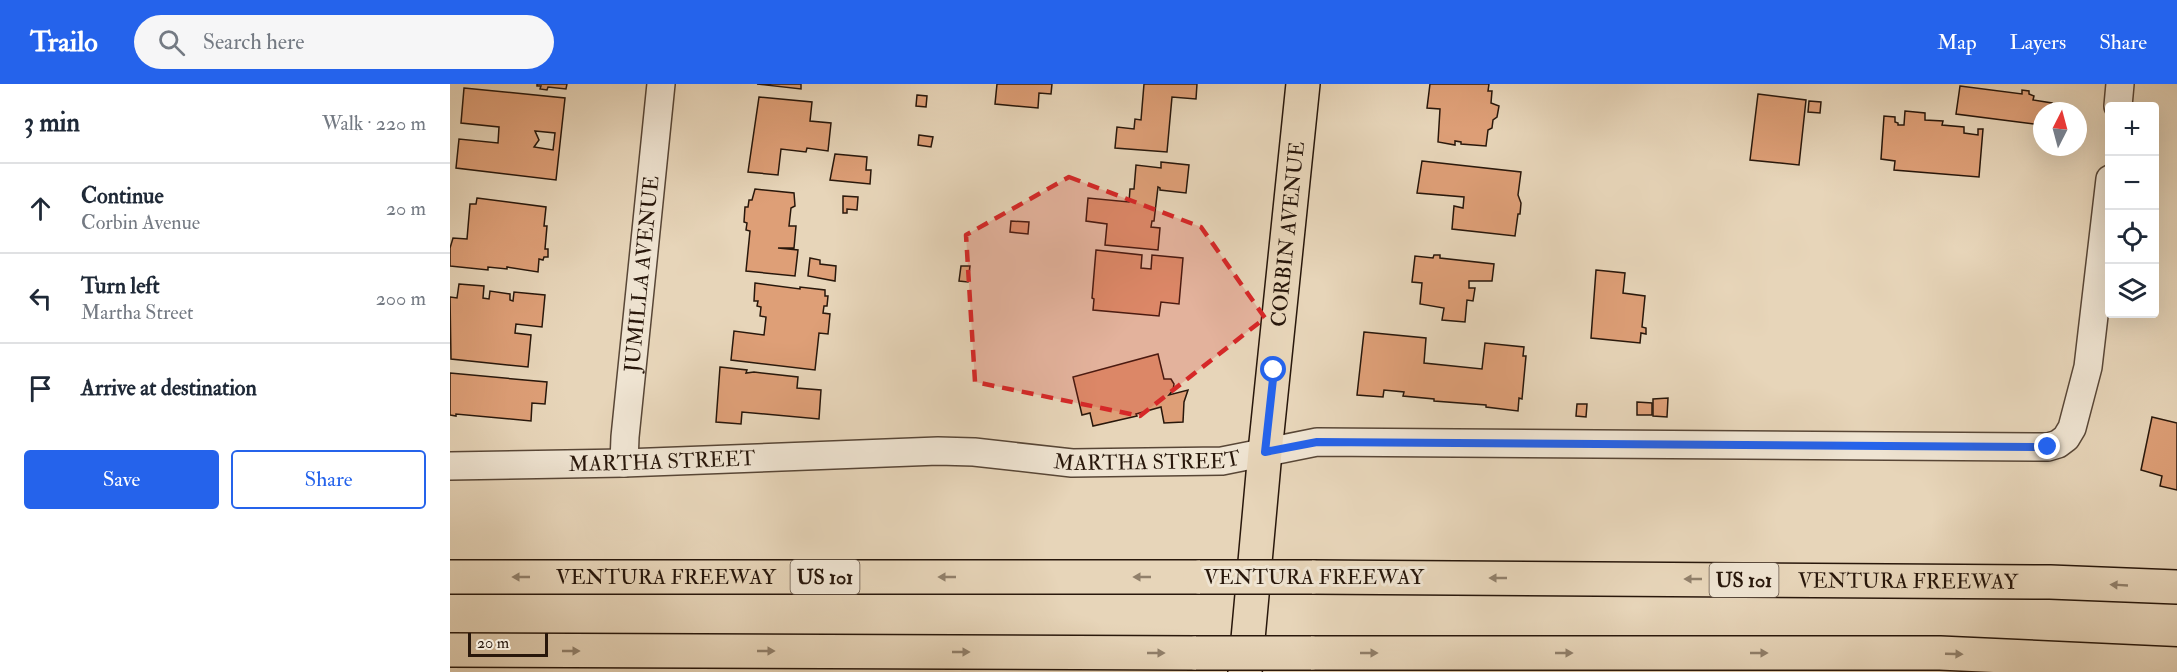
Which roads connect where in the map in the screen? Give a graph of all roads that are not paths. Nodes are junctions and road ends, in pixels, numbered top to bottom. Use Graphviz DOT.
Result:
graph roads {
  1 [pos="661,84"];
  2 [pos="1304,84"];
  3 [pos="2120,84"];
  4 [pos="2118,102"];
  5 [pos="2106,210"];
  6 [pos="1265,452"];
  7 [pos="624,464"];
  8 [pos="450,466"];
  9 [pos="450,577"];
  10 [pos="2177,588"];
  11 [pos="450,650"];
  12 [pos="2177,664"];
  13 [pos="1245,672"];
  1 -- 7 [label="street, JUMILLA AVENUE"];
  2 -- 6 [label="main road, CORBIN AVENUE"];
  3 -- 4 [label="street"];
  5 -- 6 [label="street, MARTHA STREET"];
  6 -- 7 [label="street, MARTHA STREET"];
  6 -- 13 [label="main road, CORBIN AVENUE"];
  7 -- 8 [label="street, MARTHA STREET"];
  10 -- 9 [label="main road, VENTURA FREEWAY / US 101, one-way, bridge"];
  11 -- 12 [label="main road, one-way, bridge"];
}
